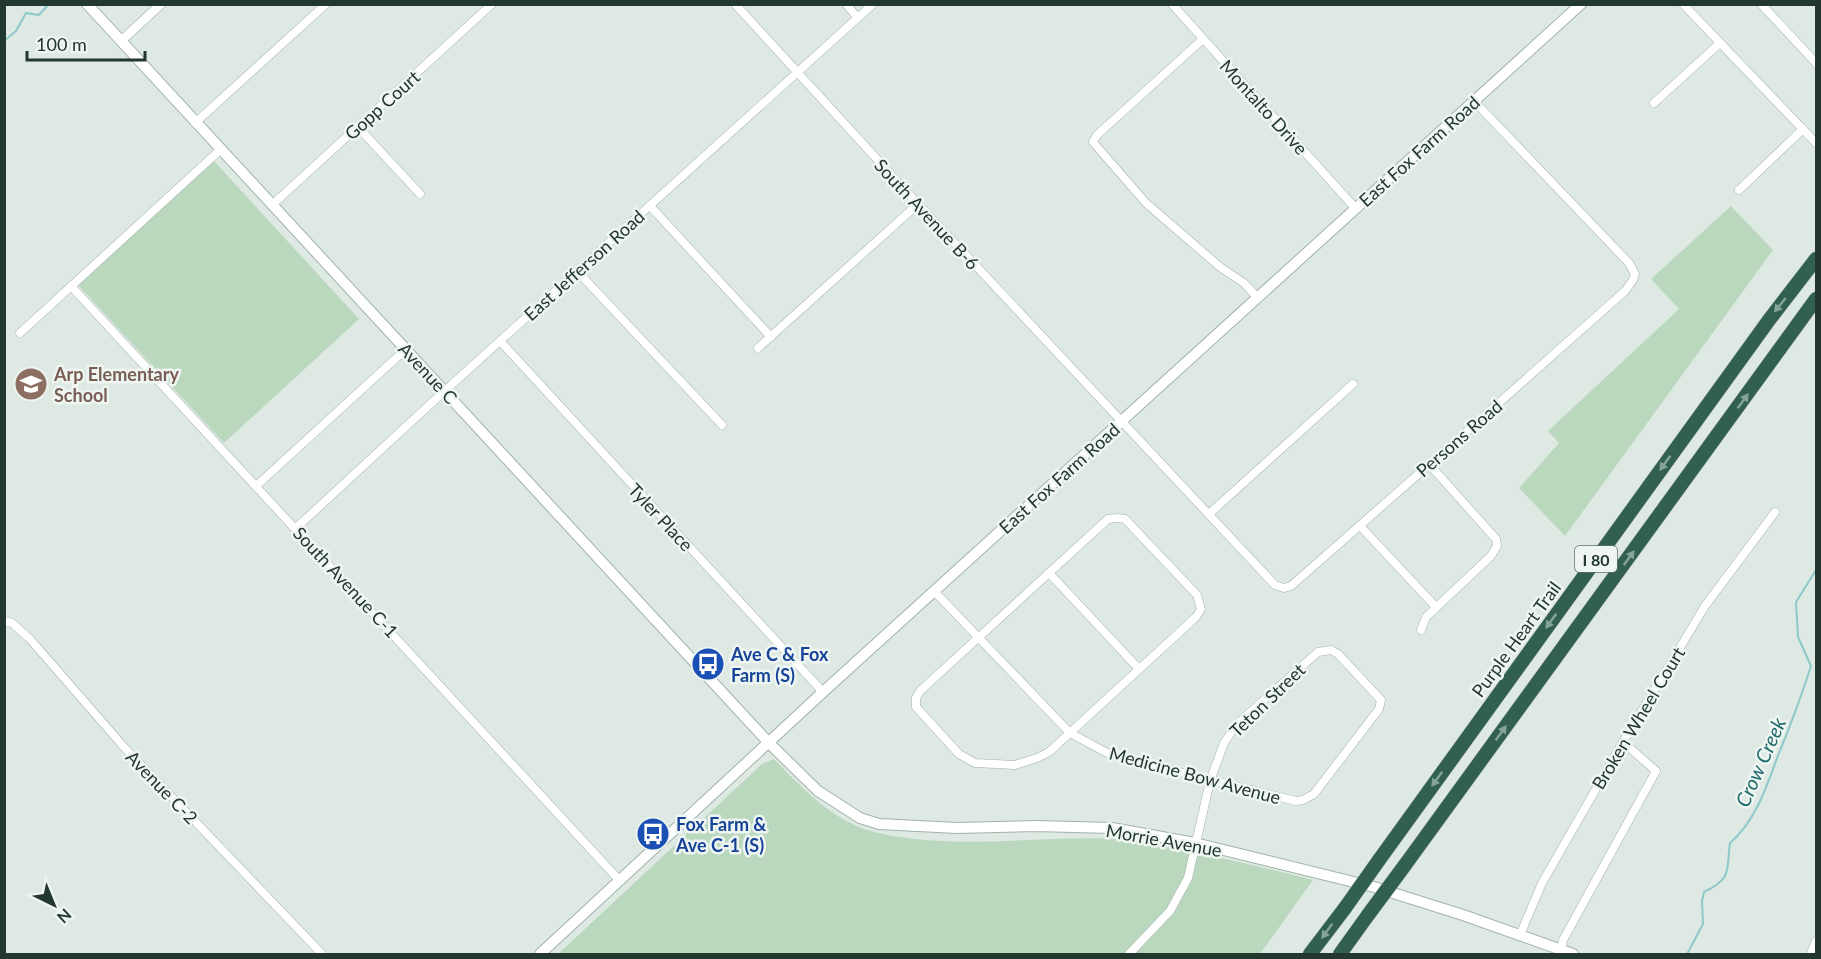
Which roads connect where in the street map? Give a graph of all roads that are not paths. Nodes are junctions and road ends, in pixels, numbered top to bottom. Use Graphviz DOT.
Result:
graph roads {
  1 [pos="87,4"];
  2 [pos="161,4"];
  3 [pos="326,4"];
  4 [pos="492,4"];
  5 [pos="735,4"];
  6 [pos="846,4"];
  7 [pos="873,4"];
  8 [pos="1172,4"];
  9 [pos="1581,4"];
  10 [pos="1683,4"];
  11 [pos="1761,4"];
  12 [pos="858,18"];
  13 [pos="1203,39"];
  14 [pos="121,41"];
  15 [pos="1720,43"];
  16 [pos="1816,63"];
  17 [pos="798,72"];
  18 [pos="1474,101"];
  19 [pos="1654,103"];
  20 [pos="195,123"];
  21 [pos="358,127"];
  22 [pos="1803,129"];
  23 [pos="1816,143"];
  24 [pos="220,150"];
  25 [pos="1739,190"];
  26 [pos="420,194"];
  27 [pos="918,204"];
  28 [pos="272,205"];
  29 [pos="650,206"];
  30 [pos="1356,209"];
  31 [pos="1815,261"];
  32 [pos="577,271"];
  33 [pos="71,286"];
  34 [pos="1258,298"];
  35 [pos="1816,298"];
  36 [pos="1816,309"];
  37 [pos="20,333"];
  38 [pos="771,337"];
  39 [pos="500,341"];
  40 [pos="405,348"];
  41 [pos="758,348"];
  42 [pos="1759,380"];
  43 [pos="1353,384"];
  44 [pos="445,391"];
  45 [pos="1121,422"];
  46 [pos="722,425"];
  47 [pos="1429,464"];
  48 [pos="256,486"];
  49 [pos="1775,512"];
  50 [pos="1209,514"];
  51 [pos="1360,526"];
  52 [pos="296,528"];
  53 [pos="1049,573"];
  54 [pos="1275,585"];
  55 [pos="934,591"];
  56 [pos="1436,607"];
  57 [pos="4,621"];
  58 [pos="1421,630"];
  59 [pos="978,638"];
  60 [pos="1139,669"];
  61 [pos="823,692"];
  62 [pos="1070,733"];
  63 [pos="769,742"];
  64 [pos="1623,742"];
  65 [pos="1210,781"];
  66 [pos="1303,800"];
  67 [pos="1196,843"];
  68 [pos="620,881"];
  69 [pos="1520,935"];
  70 [pos="1816,942"];
  71 [pos="1561,950"];
  72 [pos="322,954"];
  73 [pos="540,954"];
  74 [pos="1129,954"];
  75 [pos="1310,954"];
  76 [pos="1340,954"];
  77 [pos="1573,954"];
  78 [pos="1811,954"];
  1 -- 14 [label="main road, Avenue C"];
  2 -- 14 [label="street"];
  3 -- 20 [label="street"];
  4 -- 21 [label="street, Gopp Court"];
  5 -- 17 [label="street, South Avenue B-6"];
  6 -- 12 [label="street"];
  7 -- 12 [label="street, East Jefferson Road"];
  8 -- 13 [label="street, Montalto Drive"];
  9 -- 18 [label="main road, East Fox Farm Road"];
  10 -- 15 [label="street"];
  11 -- 16 [label="street"];
  12 -- 17 [label="street, East Jefferson Road"];
  13 -- 30 [label="street, Montalto Drive"];
  13 -- 34 [label="street"];
  14 -- 20 [label="main road, Avenue C"];
  15 -- 19 [label="street"];
  15 -- 22 [label="street"];
  17 -- 27 [label="street, South Avenue B-6"];
  17 -- 29 [label="street, East Jefferson Road"];
  18 -- 30 [label="main road, East Fox Farm Road"];
  18 -- 47 [label="street, Persons Road"];
  20 -- 24 [label="main road, Avenue C"];
  21 -- 26 [label="street"];
  21 -- 28 [label="street, Gopp Court"];
  22 -- 23 [label="street"];
  22 -- 25 [label="street"];
  24 -- 28 [label="main road, Avenue C"];
  24 -- 33 [label="street"];
  27 -- 38 [label="street"];
  27 -- 45 [label="street, South Avenue B-6"];
  28 -- 40 [label="main road, Avenue C"];
  29 -- 32 [label="street, East Jefferson Road"];
  29 -- 38 [label="street"];
  30 -- 34 [label="main road, East Fox Farm Road"];
  31 -- 75 [label="highway, Purple Heart Trail / I 80, one-way, bridge"];
  32 -- 39 [label="street, East Jefferson Road"];
  32 -- 46 [label="street"];
  33 -- 37 [label="street"];
  33 -- 48 [label="street, South Avenue C-1"];
  34 -- 45 [label="main road, East Fox Farm Road"];
  35 -- 42 [label="highway, I 80"];
  36 -- 42 [label="highway"];
  38 -- 41 [label="street"];
  39 -- 44 [label="street, East Jefferson Road"];
  39 -- 61 [label="street, Tyler Place"];
  40 -- 44 [label="main road, Avenue C"];
  40 -- 48 [label="street"];
  76 -- 42 [label="highway, I 80, one-way, bridge"];
  43 -- 50 [label="street"];
  44 -- 52 [label="street, East Jefferson Road"];
  44 -- 63 [label="main road, Avenue C"];
  45 -- 50 [label="street, South Avenue B-6"];
  45 -- 55 [label="main road, East Fox Farm Road"];
  47 -- 51 [label="street, Persons Road"];
  47 -- 56 [label="street"];
  48 -- 52 [label="street, South Avenue C-1"];
  49 -- 64 [label="street, Broken Wheel Court"];
  50 -- 54 [label="street, South Avenue B-6"];
  51 -- 54 [label="street, Persons Road"];
  51 -- 56 [label="street"];
  52 -- 68 [label="street, South Avenue C-1"];
  53 -- 59 [label="street"];
  53 -- 60 [label="street"];
  53 -- 60 [label="street"];
  55 -- 59 [label="street, Medicine Bow Avenue"];
  55 -- 61 [label="main road, East Fox Farm Road"];
  56 -- 58 [label="street"];
  57 -- 72 [label="street, Avenue C-2"];
  59 -- 62 [label="street, Medicine Bow Avenue"];
  59 -- 62 [label="street"];
  60 -- 62 [label="street"];
  61 -- 63 [label="main road, East Fox Farm Road"];
  62 -- 65 [label="street, Medicine Bow Avenue"];
  63 -- 67 [label="main road, Morrie Avenue"];
  63 -- 68 [label="main road, East Fox Farm Road"];
  64 -- 69 [label="street, Broken Wheel Court"];
  64 -- 71 [label="street"];
  65 -- 66 [label="street, Medicine Bow Avenue"];
  65 -- 66 [label="street, Teton Street"];
  65 -- 67 [label="street, Teton Street"];
  67 -- 69 [label="main road, Morrie Avenue"];
  67 -- 74 [label="street, Teton Street"];
  68 -- 73 [label="main road, East Fox Farm Road"];
  69 -- 71 [label="main road, Morrie Avenue"];
  70 -- 78 [label="street"];
  71 -- 77 [label="main road, Morrie Avenue"];
}
